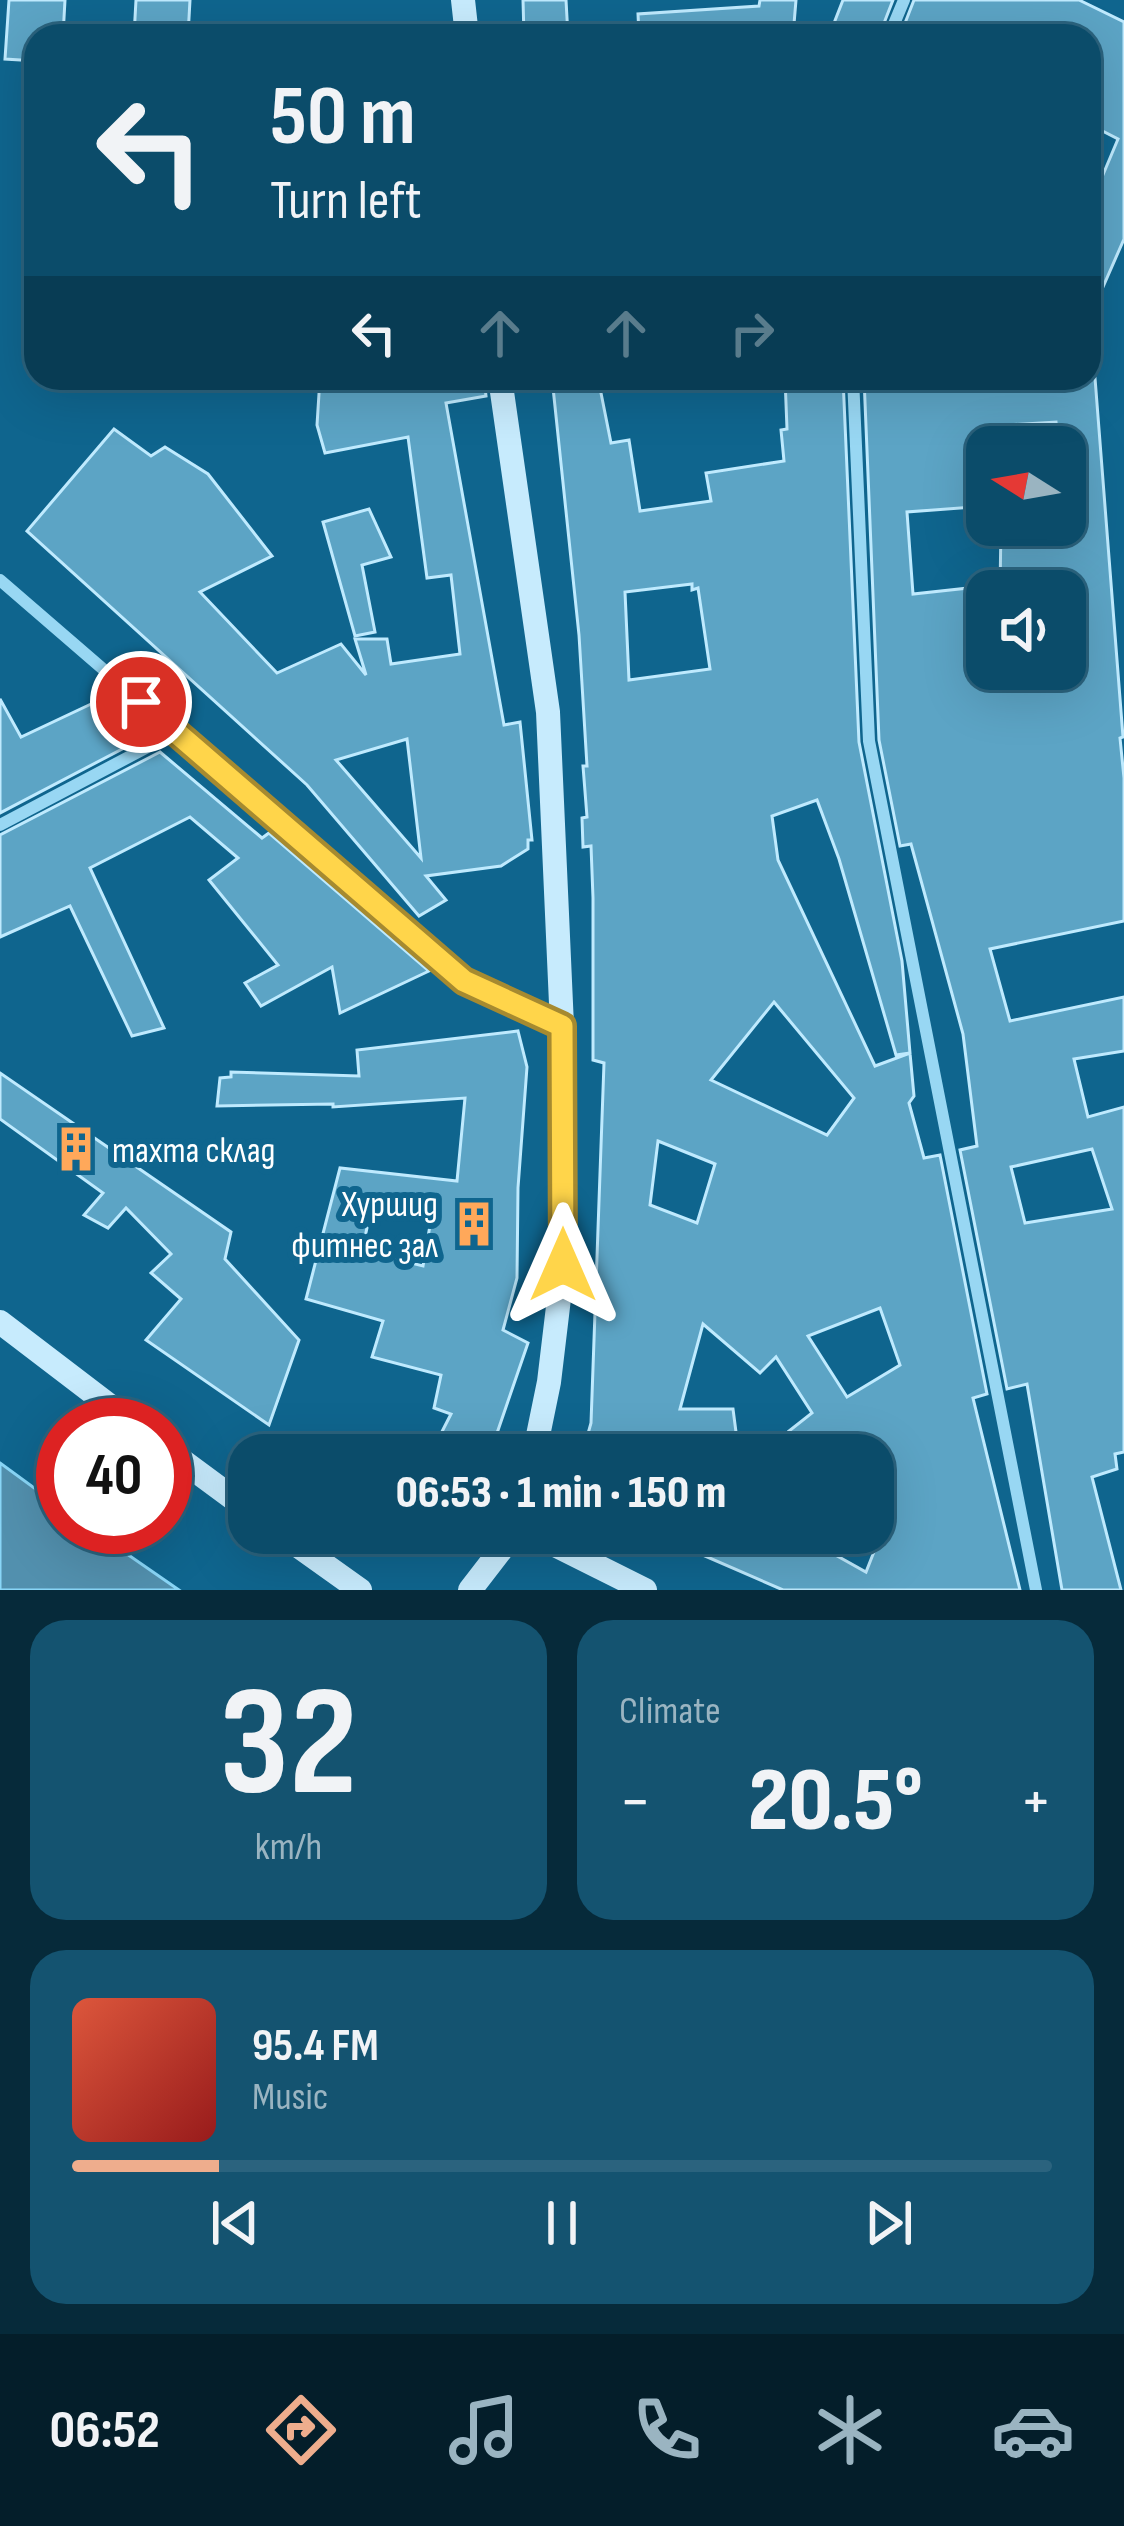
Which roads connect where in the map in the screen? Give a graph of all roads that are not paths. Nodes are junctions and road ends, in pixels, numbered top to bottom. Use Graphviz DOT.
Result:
graph roads {
  1 [pos="502,390"];
  2 [pos="854,390"];
  3 [pos="0,580"];
  4 [pos="176,732"];
  5 [pos="0,825"];
  6 [pos="562,1026"];
  7 [pos="0,1322"];
  8 [pos="100,1398"];
  9 [pos="538,1434"];
  10 [pos="192,1468"];
  11 [pos="228,1494"];
  12 [pos="309,1554"];
  13 [pos="498,1554"];
  14 [pos="573,1554"];
  15 [pos="360,1590"];
  16 [pos="470,1590"];
  17 [pos="645,1590"];
  18 [pos="1036,1590"];
  1 -- 6 [label="street"];
  2 -- 18 [label="street"];
  3 -- 4 [label="street"];
  4 -- 5 [label="street"];
  4 -- 6 [label="street"];
  6 -- 9 [label="street"];
  7 -- 8 [label="street"];
  10 -- 11 [label="street"];
  12 -- 15 [label="street"];
  13 -- 16 [label="street"];
  14 -- 17 [label="street"];
}
